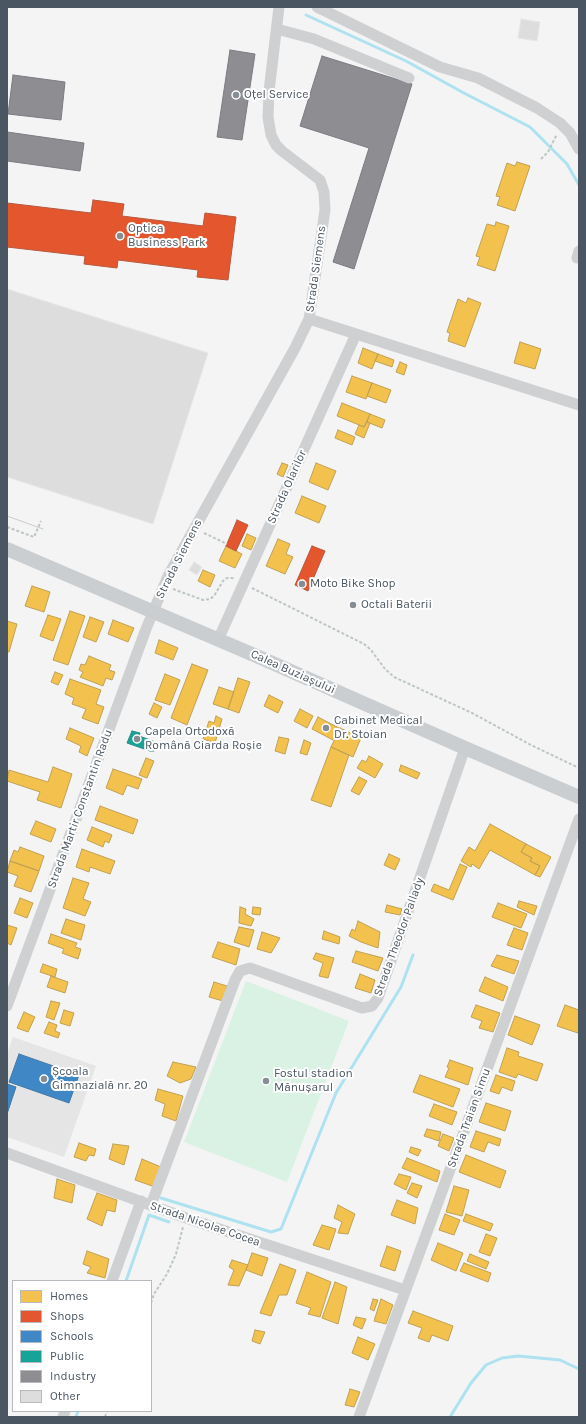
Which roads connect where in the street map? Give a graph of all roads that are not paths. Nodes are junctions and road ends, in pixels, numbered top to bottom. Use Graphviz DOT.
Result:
graph roads {
  1 [pos="279,7"];
  2 [pos="317,7"];
  3 [pos="277,29"];
  4 [pos="409,78"];
  5 [pos="579,149"];
  6 [pos="309,318"];
  7 [pos="356,334"];
  8 [pos="579,405"];
  9 [pos="7,549"];
  10 [pos="153,611"];
  11 [pos="218,640"];
  12 [pos="465,748"];
  13 [pos="579,797"];
  14 [pos="579,819"];
  15 [pos="7,1006"];
  16 [pos="7,1153"];
  17 [pos="146,1203"];
  18 [pos="112,1280"];
  19 [pos="405,1290"];
  20 [pos="359,1417"];
  1 -- 3 [label="street, Strada Siemens"];
  2 -- 5 [label="street"];
  3 -- 4 [label="street"];
  3 -- 6 [label="street, Strada Siemens"];
  6 -- 7 [label="street"];
  6 -- 10 [label="street, Strada Siemens"];
  7 -- 8 [label="street"];
  7 -- 11 [label="street, Strada Olarilor"];
  9 -- 10 [label="main road, Calea Buziașului"];
  10 -- 11 [label="main road, Calea Buziașului"];
  10 -- 15 [label="street, Strada Martir Constantin Radu"];
  11 -- 12 [label="main road, Calea Buziașului"];
  12 -- 13 [label="main road, Calea Buziașului"];
  12 -- 17 [label="street, Strada Theodor Pallady"];
  14 -- 19 [label="street, Strada Traian Simu"];
  16 -- 17 [label="street, Strada Nicolae Cocea"];
  17 -- 18 [label="street, Strada Theodor Pallady"];
  17 -- 19 [label="street, Strada Nicolae Cocea"];
  19 -- 20 [label="street, Strada Traian Simu"];
}
